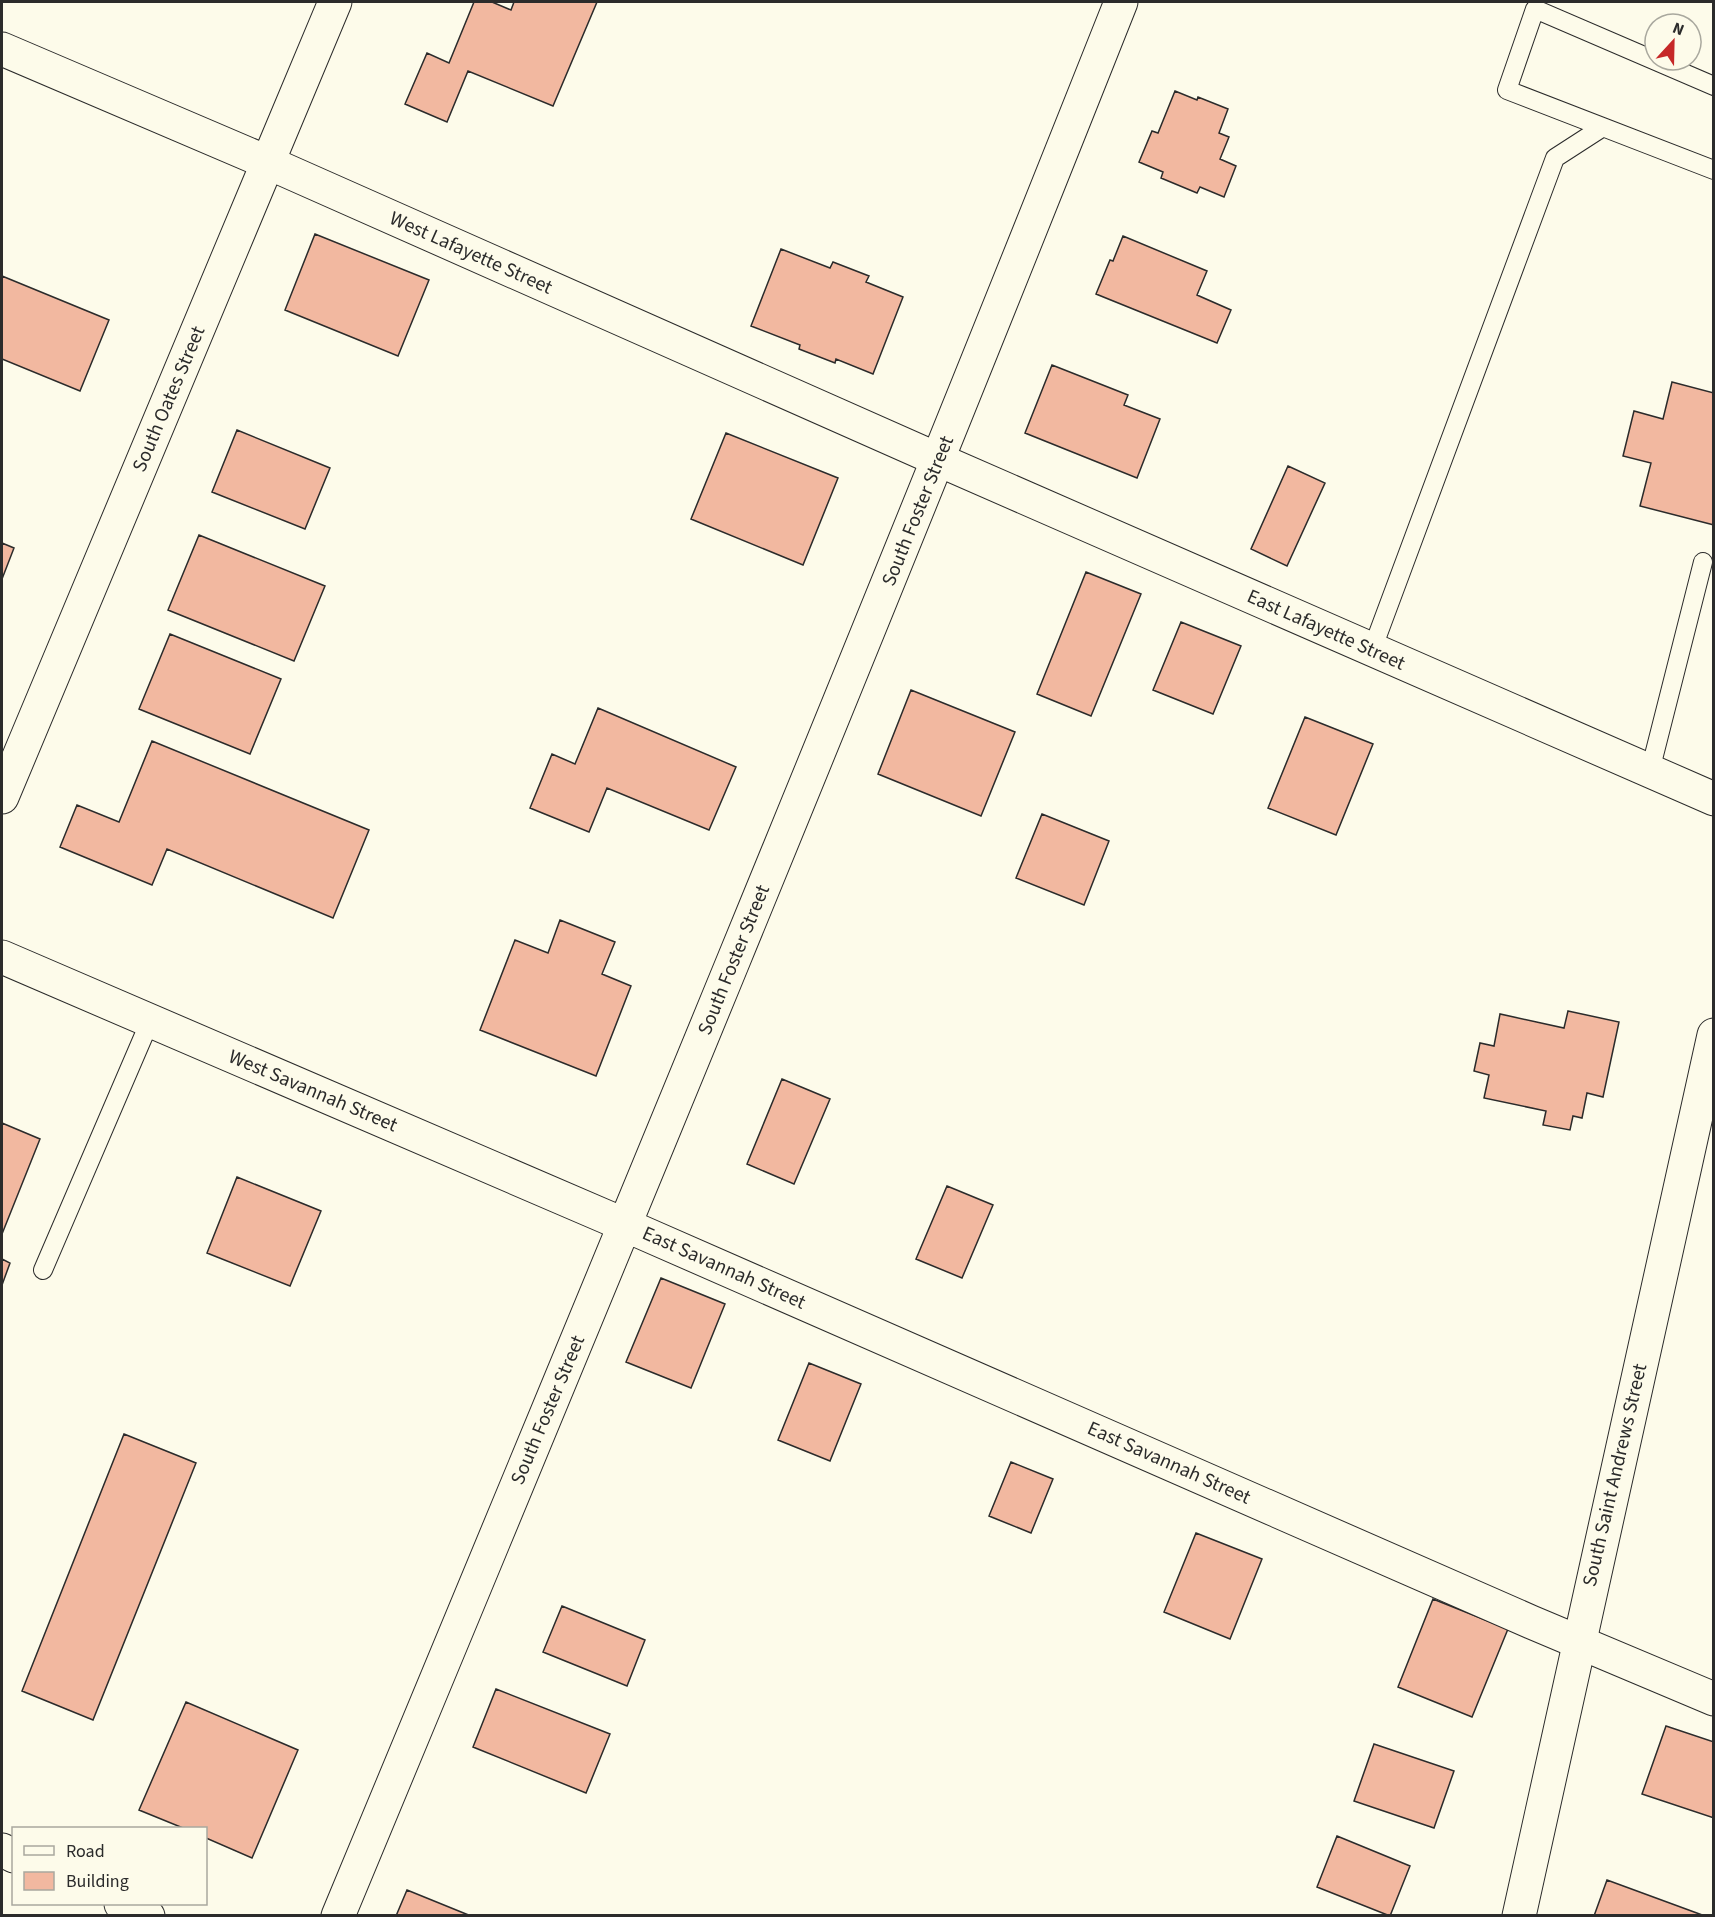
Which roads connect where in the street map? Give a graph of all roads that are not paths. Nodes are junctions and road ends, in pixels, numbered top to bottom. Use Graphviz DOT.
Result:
graph roads {
  1 [pos="335,2"];
  2 [pos="1120,2"];
  3 [pos="2,49"];
  4 [pos="1713,86"];
  5 [pos="1603,127"];
  6 [pos="268,163"];
  7 [pos="1713,170"];
  8 [pos="939,460"];
  9 [pos="1703,561"];
  10 [pos="1372,650"];
  11 [pos="1650,771"];
  12 [pos="2,797"];
  13 [pos="1713,800"];
  14 [pos="2,957"];
  15 [pos="150,1021"];
  16 [pos="1713,1035"];
  17 [pos="625,1225"];
  18 [pos="43,1270"];
  19 [pos="1578,1643"];
  20 [pos="1713,1699"];
  21 [pos="123,1905"];
  22 [pos="148,1916"];
  23 [pos="338,1916"];
  24 [pos="1519,1916"];
  1 -- 6 [label="street, South Oates Street"];
  2 -- 8 [label="street, South Foster Street"];
  3 -- 6 [label="street, West Lafayette Street"];
  4 -- 5 [label="lane"];
  5 -- 7 [label="lane"];
  5 -- 10 [label="lane"];
  6 -- 8 [label="street, West Lafayette Street"];
  6 -- 12 [label="street, South Oates Street"];
  8 -- 10 [label="street, East Lafayette Street"];
  8 -- 17 [label="street, South Foster Street"];
  9 -- 11 [label="lane"];
  10 -- 11 [label="street, East Lafayette Street"];
  11 -- 13 [label="street, East Lafayette Street"];
  14 -- 15 [label="street, West Savannah Street"];
  15 -- 17 [label="street, West Savannah Street"];
  15 -- 18 [label="lane"];
  16 -- 19 [label="street, South Saint Andrews Street"];
  17 -- 19 [label="street, East Savannah Street"];
  17 -- 23 [label="street, South Foster Street"];
  19 -- 20 [label="street, East Savannah Street"];
  19 -- 24 [label="street, South Saint Andrews Street"];
  21 -- 22 [label="street"];
}
